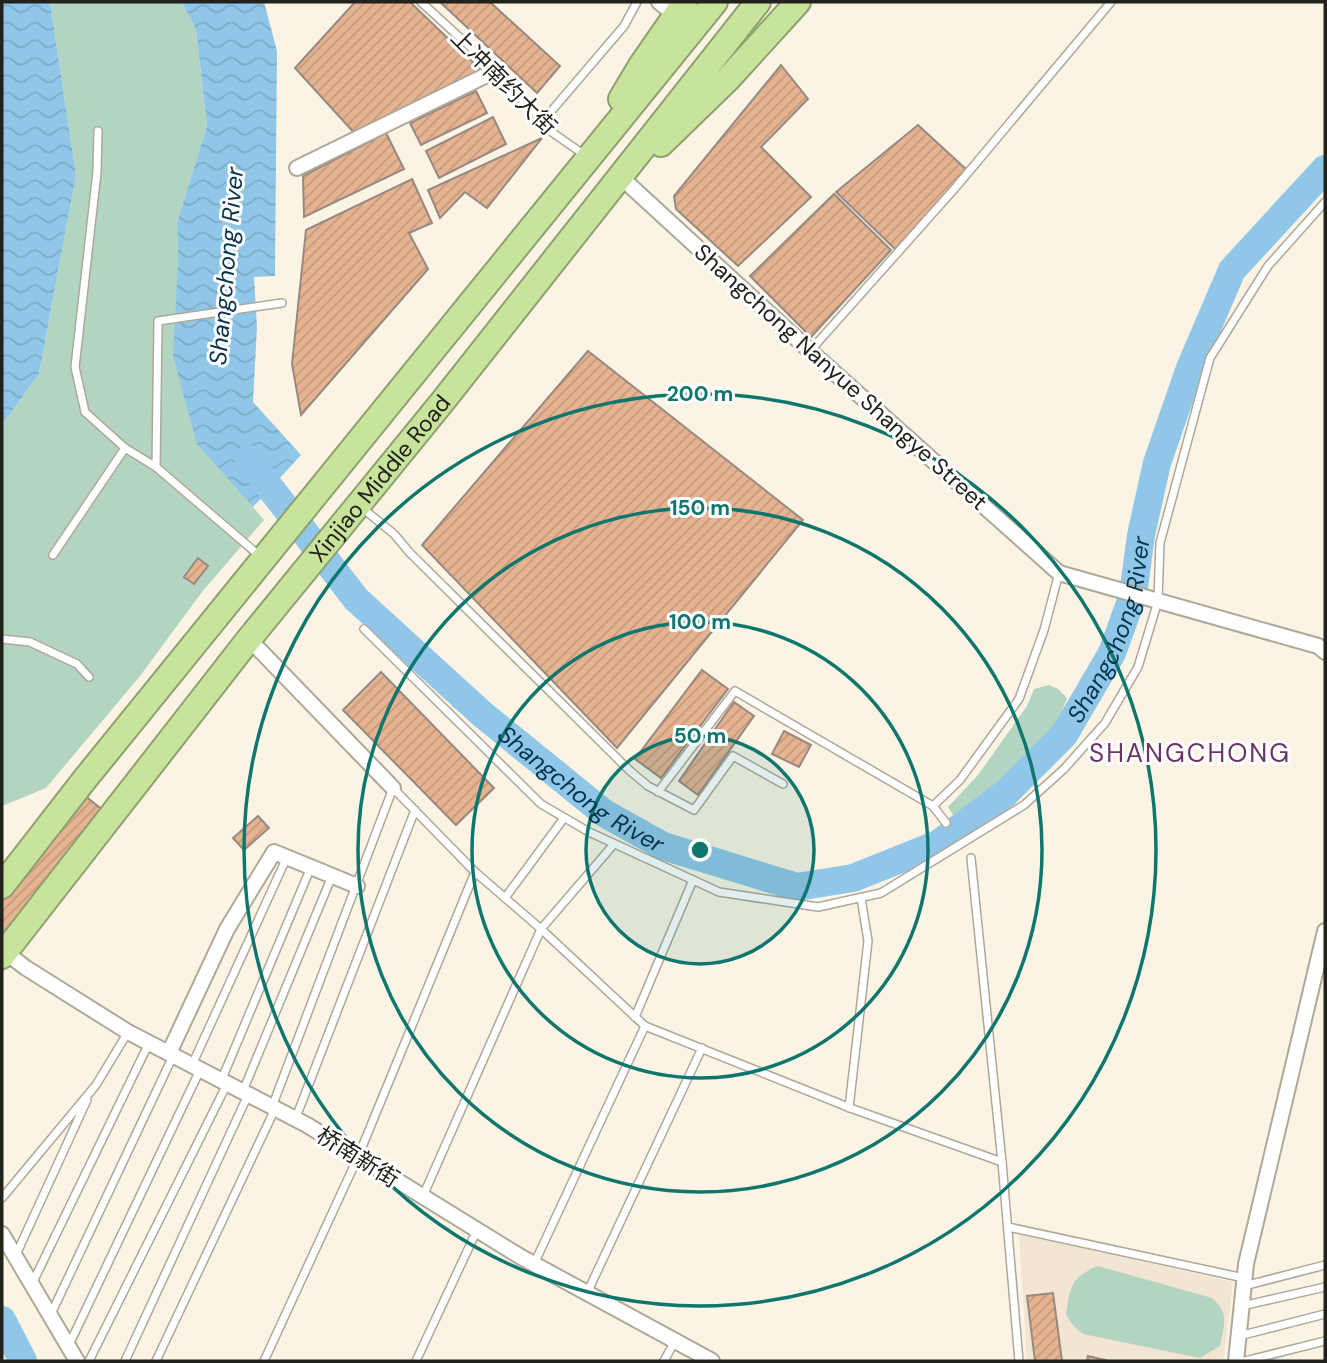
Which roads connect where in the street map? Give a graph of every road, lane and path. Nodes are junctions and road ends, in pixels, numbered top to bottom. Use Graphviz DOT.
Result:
graph roads {
  1 [pos="421,2"];
  2 [pos="637,2"];
  3 [pos="700,2"];
  4 [pos="715,2"];
  5 [pos="758,2"];
  6 [pos="799,2"];
  7 [pos="1111,2"];
  8 [pos="673,6"];
  9 [pos="495,71"];
  10 [pos="542,122"];
  11 [pos="98,131"];
  12 [pos="589,158"];
  13 [pos="297,168"];
  14 [pos="624,180"];
  15 [pos="1325,202"];
  16 [pos="590,212"];
  17 [pos="279,303"];
  18 [pos="810,351"];
  19 [pos="125,448"];
  20 [pos="156,467"];
  21 [pos="354,512"];
  22 [pos="271,550"];
  23 [pos="53,555"];
  24 [pos="1059,573"];
  25 [pos="1158,601"];
  26 [pos="364,629"];
  27 [pos="2,639"];
  28 [pos="249,639"];
  29 [pos="1325,652"];
  30 [pos="89,677"];
  31 [pos="783,784"];
  32 [pos="393,788"];
  33 [pos="658,792"];
  34 [pos="933,806"];
  35 [pos="415,810"];
  36 [pos="564,818"];
  37 [pos="946,823"];
  38 [pos="614,844"];
  39 [pos="287,856"];
  40 [pos="971,858"];
  41 [pos="312,867"];
  42 [pos="475,872"];
  43 [pos="332,876"];
  44 [pos="693,880"];
  45 [pos="2,886"];
  46 [pos="357,886"];
  47 [pos="505,898"];
  48 [pos="862,898"];
  49 [pos="541,929"];
  50 [pos="1325,931"];
  51 [pos="3,954"];
  52 [pos="635,1017"];
  53 [pos="645,1026"];
  54 [pos="128,1032"];
  55 [pos="149,1042"];
  56 [pos="702,1048"];
  57 [pos="171,1054"];
  58 [pos="196,1067"];
  59 [pos="224,1082"];
  60 [pos="92,1090"];
  61 [pos="246,1093"];
  62 [pos="274,1108"];
  63 [pos="849,1108"];
  64 [pos="296,1120"];
  65 [pos="358,1157"];
  66 [pos="1002,1162"];
  67 [pos="423,1197"];
  68 [pos="2,1198"];
  69 [pos="1008,1227"];
  70 [pos="477,1230"];
  71 [pos="2,1234"];
  72 [pos="15,1257"];
  73 [pos="534,1264"];
  74 [pos="1325,1265"];
  75 [pos="1244,1282"];
  76 [pos="31,1284"];
  77 [pos="1325,1287"];
  78 [pos="587,1293"];
  79 [pos="1241,1306"];
  80 [pos="1325,1314"];
  81 [pos="50,1316"];
  82 [pos="1238,1336"];
  83 [pos="675,1341"];
  84 [pos="1325,1342"];
  85 [pos="68,1347"];
  86 [pos="77,1361"];
  87 [pos="89,1361"];
  88 [pos="125,1361"];
  89 [pos="156,1361"];
  90 [pos="264,1361"];
  91 [pos="416,1361"];
  92 [pos="664,1361"];
  93 [pos="712,1361"];
  94 [pos="1019,1361"];
  95 [pos="1236,1361"];
  96 [pos="1245,1361"];
  1 -- 9 [label="lane, 上冲南约大街"];
  2 -- 10 [label="lane"];
  3 -- 12 [label="highway"];
  4 -- 12 [label="highway, Xinjiao Middle Road"];
  5 -- 16 [label="highway, Xinjiao Middle Road"];
  6 -- 14 [label="highway"];
  7 -- 18 [label="lane"];
  8 -- 12 [label="highway"];
  9 -- 10 [label="lane, 上冲南约大街"];
  9 -- 13 [label="street"];
  10 -- 12 [label="lane, 上冲南约大街"];
  11 -- 19 [label="lane"];
  12 -- 22 [label="highway, Xinjiao Middle Road"];
  14 -- 16 [label="highway"];
  14 -- 18 [label="street, Shangchong Nanyue Shangye Street"];
  15 -- 25 [label="lane"];
  16 -- 21 [label="highway, Xinjiao Middle Road"];
  17 -- 20 [label="lane"];
  18 -- 24 [label="street, Shangchong Nanyue Shangye Street"];
  19 -- 20 [label="lane"];
  19 -- 23 [label="lane"];
  20 -- 22 [label="lane"];
  21 -- 28 [label="highway, Xinjiao Middle Road"];
  21 -- 33 [label="lane"];
  22 -- 45 [label="highway, Xinjiao Middle Road"];
  24 -- 25 [label="street"];
  24 -- 34 [label="lane"];
  25 -- 29 [label="street"];
  25 -- 48 [label="lane"];
  26 -- 36 [label="lane"];
  27 -- 30 [label="lane"];
  28 -- 32 [label="street"];
  28 -- 51 [label="highway, Xinjiao Middle Road"];
  31 -- 33 [label="lane"];
  32 -- 35 [label="lane"];
  32 -- 46 [label="lane"];
  33 -- 34 [label="lane"];
  34 -- 37 [label="lane"];
  35 -- 42 [label="lane"];
  35 -- 64 [label="lane"];
  36 -- 38 [label="lane"];
  36 -- 47 [label="lane"];
  38 -- 44 [label="lane"];
  38 -- 49 [label="lane"];
  39 -- 41 [label="street"];
  39 -- 57 [label="street"];
  39 -- 58 [label="lane"];
  40 -- 66 [label="lane"];
  41 -- 43 [label="street"];
  41 -- 59 [label="lane"];
  42 -- 47 [label="lane"];
  42 -- 65 [label="lane"];
  43 -- 46 [label="street"];
  43 -- 61 [label="lane"];
  44 -- 48 [label="lane"];
  44 -- 52 [label="lane"];
  46 -- 62 [label="lane"];
  47 -- 49 [label="lane"];
  48 -- 63 [label="lane"];
  49 -- 52 [label="lane"];
  49 -- 67 [label="lane"];
  50 -- 75 [label="street"];
  51 -- 54 [label="street, 桥南新街"];
  52 -- 53 [label="lane"];
  53 -- 56 [label="lane"];
  53 -- 73 [label="lane"];
  54 -- 55 [label="street, 桥南新街"];
  54 -- 60 [label="lane"];
  55 -- 57 [label="street, 桥南新街"];
  55 -- 76 [label="lane"];
  56 -- 63 [label="lane"];
  56 -- 78 [label="lane"];
  57 -- 58 [label="street, 桥南新街"];
  57 -- 81 [label="lane"];
  58 -- 59 [label="street, 桥南新街"];
  58 -- 85 [label="lane"];
  59 -- 61 [label="street, 桥南新街"];
  59 -- 87 [label="lane"];
  60 -- 68 [label="lane"];
  60 -- 72 [label="lane"];
  61 -- 62 [label="street, 桥南新街"];
  61 -- 88 [label="lane"];
  62 -- 64 [label="street, 桥南新街"];
  62 -- 89 [label="lane"];
  63 -- 66 [label="lane"];
  64 -- 65 [label="street, 桥南新街"];
  65 -- 67 [label="street, 桥南新街"];
  65 -- 90 [label="lane"];
  66 -- 69 [label="lane"];
  67 -- 70 [label="street, 桥南新街"];
  69 -- 75 [label="lane"];
  69 -- 94 [label="lane"];
  70 -- 73 [label="street, 桥南新街"];
  70 -- 91 [label="lane"];
  71 -- 72 [label="street"];
  72 -- 76 [label="street"];
  73 -- 78 [label="street, 桥南新街"];
  74 -- 75 [label="lane"];
  75 -- 79 [label="street"];
  76 -- 81 [label="street"];
  77 -- 79 [label="lane"];
  78 -- 83 [label="street, 桥南新街"];
  79 -- 82 [label="street"];
  80 -- 82 [label="lane"];
  81 -- 85 [label="street"];
  82 -- 95 [label="street"];
  83 -- 92 [label="lane"];
  83 -- 93 [label="street, 桥南新街"];
  84 -- 96 [label="lane"];
  85 -- 86 [label="street"];
}
